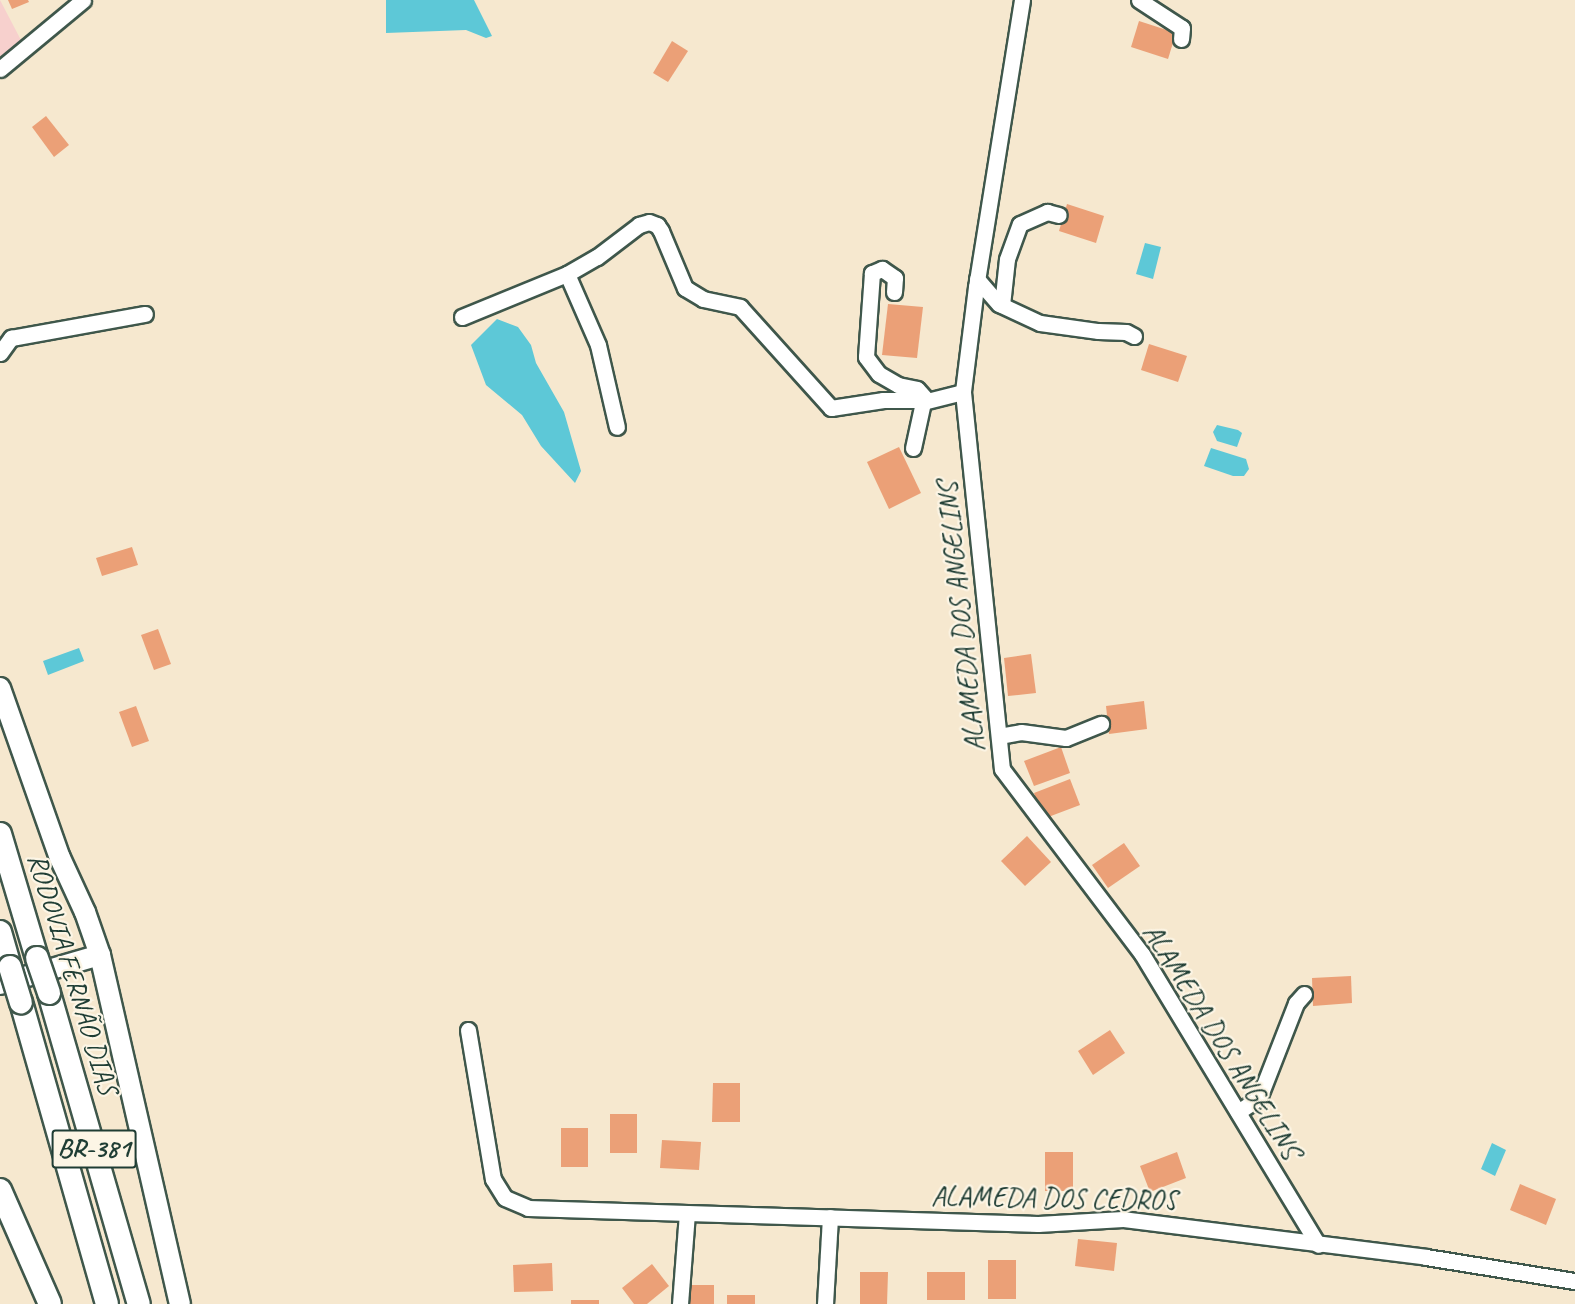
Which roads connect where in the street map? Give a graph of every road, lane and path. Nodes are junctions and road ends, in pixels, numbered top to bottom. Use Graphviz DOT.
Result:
graph roads {
  1 [pos="1022,0"];
  2 [pos="1139,0"];
  3 [pos="77,2"];
  4 [pos="1181,39"];
  5 [pos="0,69"];
  6 [pos="1059,215"];
  7 [pos="567,274"];
  8 [pos="977,279"];
  9 [pos="894,292"];
  10 [pos="1002,305"];
  11 [pos="145,314"];
  12 [pos="462,317"];
  13 [pos="1134,336"];
  14 [pos="0,353"];
  15 [pos="963,392"];
  16 [pos="927,400"];
  17 [pos="617,427"];
  18 [pos="913,448"];
  19 [pos="0,688"];
  20 [pos="1101,724"];
  21 [pos="999,736"];
  22 [pos="0,834"];
  23 [pos="0,932"];
  24 [pos="100,955"];
  25 [pos="5,976"];
  26 [pos="1304,994"];
  27 [pos="468,1030"];
  28 [pos="1238,1112"];
  29 [pos="0,1190"];
  30 [pos="687,1213"];
  31 [pos="830,1217"];
  32 [pos="1318,1245"];
  33 [pos="1575,1281"];
  34 [pos="50,1304"];
  35 [pos="107,1304"];
  36 [pos="139,1304"];
  37 [pos="180,1304"];
  38 [pos="681,1304"];
  39 [pos="825,1304"];
  1 -- 8 [label="street, ALAMEDA DOS ANGELINS"];
  2 -- 4 [label="street"];
  3 -- 5 [label="street"];
  6 -- 10 [label="street"];
  7 -- 12 [label="street"];
  7 -- 16 [label="street"];
  7 -- 17 [label="street"];
  8 -- 10 [label="street"];
  8 -- 15 [label="street, ALAMEDA DOS ANGELINS"];
  9 -- 16 [label="street"];
  10 -- 13 [label="street"];
  11 -- 14 [label="street"];
  15 -- 16 [label="street"];
  15 -- 21 [label="street, ALAMEDA DOS ANGELINS"];
  16 -- 18 [label="street"];
  19 -- 24 [label="main road, RODOVIA FERNÃO DIAS / BR-381"];
  20 -- 21 [label="street"];
  21 -- 28 [label="street, ALAMEDA DOS ANGELINS"];
  22 -- 36 [label="highway, RODOVIA FERNÃO DIAS / BR-381, bridge"];
  23 -- 25 [label="highway, RODOVIA FERNÃO DIAS / BR-381"];
  24 -- 25 [label="main road"];
  24 -- 37 [label="main road, BR-381"];
  25 -- 35 [label="highway, RODOVIA FERNÃO DIAS / BR-381, bridge"];
  26 -- 28 [label="street"];
  27 -- 30 [label="street, ALAMEDA DOS CEDROS"];
  28 -- 32 [label="street, ALAMEDA DOS ANGELINS"];
  29 -- 34 [label="highway"];
  30 -- 31 [label="street, ALAMEDA DOS CEDROS"];
  30 -- 38 [label="street"];
  31 -- 32 [label="street, ALAMEDA DOS CEDROS"];
  31 -- 39 [label="street"];
  32 -- 33 [label="street, ALAMEDA DOS CEDROS"];
}
